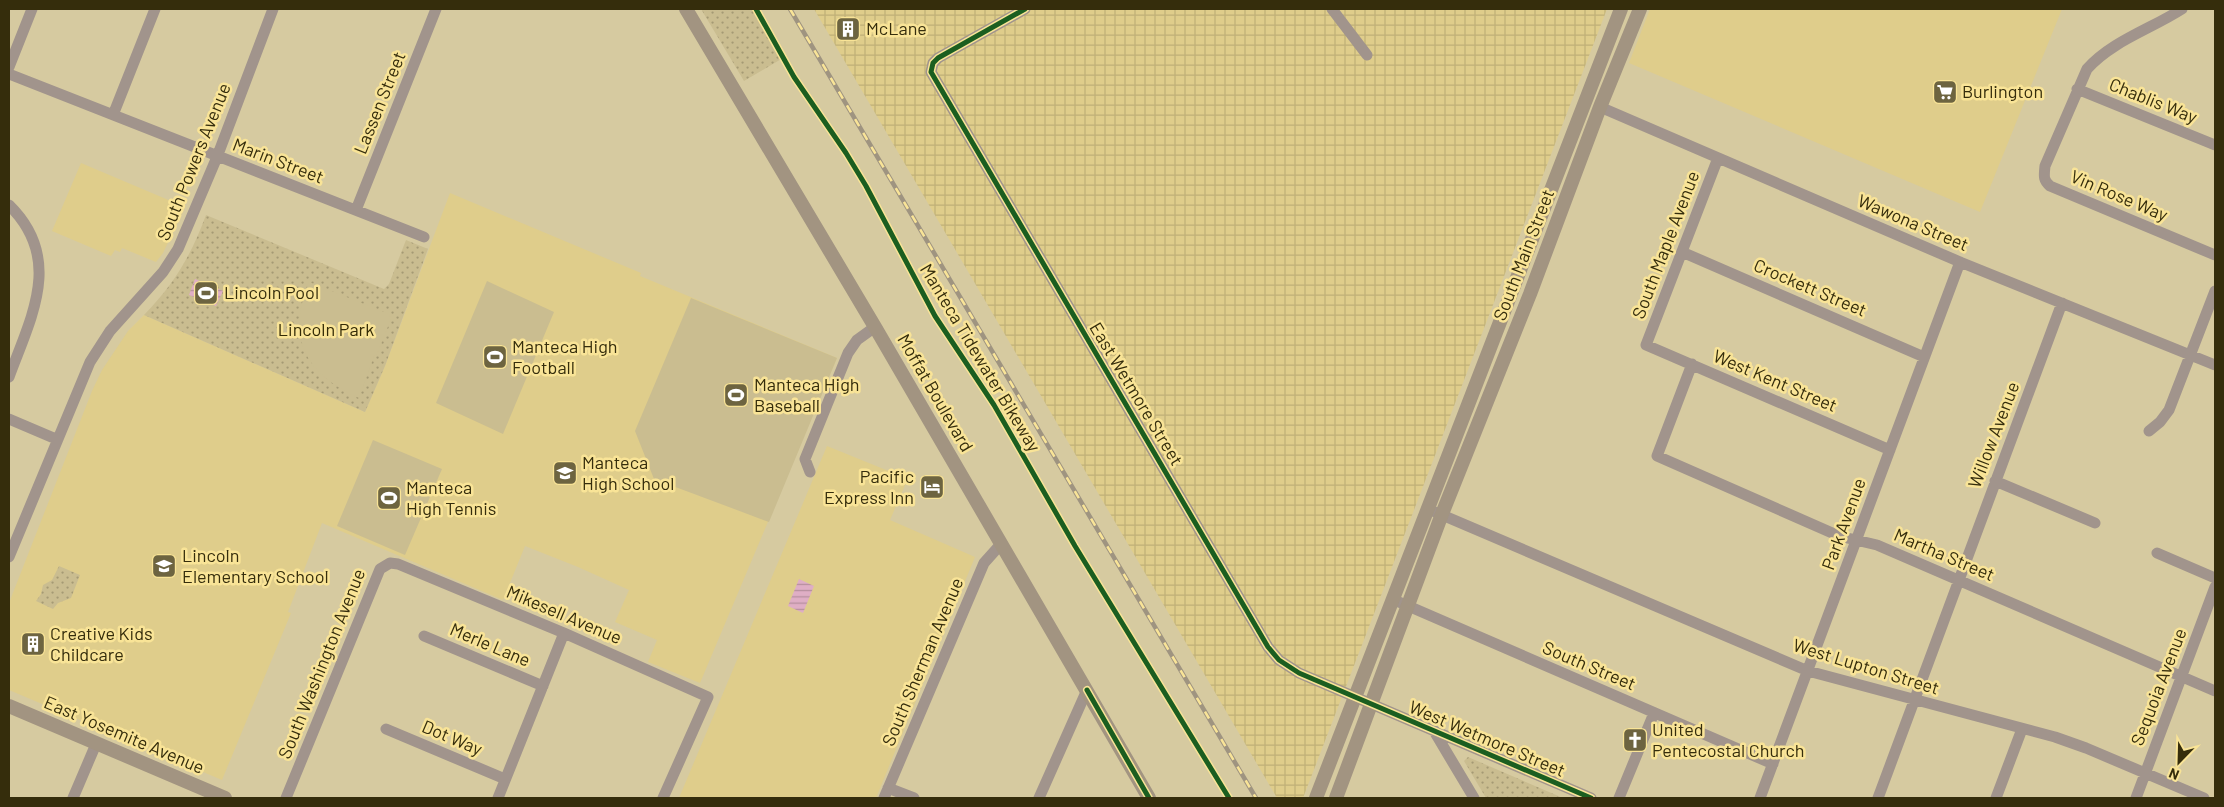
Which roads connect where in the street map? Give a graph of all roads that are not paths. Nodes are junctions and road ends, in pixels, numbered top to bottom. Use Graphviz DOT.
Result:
graph roads {
  1 [pos="32,9"];
  2 [pos="155,9"];
  3 [pos="273,9"];
  4 [pos="436,9"];
  5 [pos="686,9"];
  6 [pos="1025,9"];
  7 [pos="1332,9"];
  8 [pos="1621,9"];
  9 [pos="1640,9"];
  10 [pos="2182,9"];
  11 [pos="1604,54"];
  12 [pos="1366,55"];
  13 [pos="9,67"];
  14 [pos="9,74"];
  15 [pos="2077,89"];
  16 [pos="1600,107"];
  17 [pos="113,115"];
  18 [pos="2215,145"];
  19 [pos="217,157"];
  20 [pos="1718,158"];
  21 [pos="9,204"];
  22 [pos="356,210"];
  23 [pos="424,237"];
  24 [pos="1682,252"];
  25 [pos="2215,255"];
  26 [pos="1960,262"];
  27 [pos="1515,288"];
  28 [pos="2215,291"];
  29 [pos="1530,294"];
  30 [pos="2062,303"];
  31 [pos="874,327"];
  32 [pos="1646,344"];
  33 [pos="2191,355"];
  34 [pos="1924,357"];
  35 [pos="1692,364"];
  36 [pos="2215,365"];
  37 [pos="9,377"];
  38 [pos="9,419"];
  39 [pos="2150,431"];
  40 [pos="56,439"];
  41 [pos="1890,450"];
  42 [pos="810,472"];
  43 [pos="1996,481"];
  44 [pos="1427,509"];
  45 [pos="1442,514"];
  46 [pos="2095,523"];
  47 [pos="1857,540"];
  48 [pos="1001,544"];
  49 [pos="2157,553"];
  50 [pos="9,557"];
  51 [pos="406,567"];
  52 [pos="2215,578"];
  53 [pos="1959,580"];
  54 [pos="2215,587"];
  55 [pos="1392,599"];
  56 [pos="1407,606"];
  57 [pos="564,633"];
  58 [pos="424,636"];
  59 [pos="1808,671"];
  60 [pos="2182,677"];
  61 [pos="543,686"];
  62 [pos="1087,690"];
  63 [pos="2215,691"];
  64 [pos="1354,696"];
  65 [pos="1913,701"];
  66 [pos="1372,704"];
  67 [pos="9,706"];
  68 [pos="1654,713"];
  69 [pos="386,729"];
  70 [pos="2022,729"];
  71 [pos="1434,731"];
  72 [pos="96,744"];
  73 [pos="1773,764"];
  74 [pos="2145,774"];
  75 [pos="505,779"];
  76 [pos="886,793"];
  77 [pos="1317,794"];
  78 [pos="1337,797"];
  79 [pos="73,798"];
  80 [pos="225,798"];
  81 [pos="286,798"];
  82 [pos="498,798"];
  83 [pos="664,798"];
  84 [pos="914,798"];
  85 [pos="1039,798"];
  86 [pos="1149,798"];
  87 [pos="1474,798"];
  88 [pos="1591,798"];
  89 [pos="1619,798"];
  90 [pos="1760,798"];
  91 [pos="1878,798"];
  92 [pos="1996,798"];
  93 [pos="2136,798"];
  94 [pos="2204,798"];
  1 -- 13 [label="street"];
  2 -- 17 [label="street"];
  3 -- 19 [label="street, South Powers Avenue"];
  4 -- 22 [label="street, Lassen Street"];
  5 -- 31 [label="main road, Moffat Boulevard"];
  6 -- 64 [label="street, East Wetmore Street"];
  7 -- 12 [label="street"];
  8 -- 11 [label="main road, South Main Street"];
  9 -- 16 [label="main road, South Main Street"];
  10 -- 15 [label="street"];
  11 -- 16 [label="main road"];
  11 -- 27 [label="main road, South Main Street"];
  14 -- 17 [label="street, Marin Street"];
  15 -- 18 [label="street, Chablis Way"];
  15 -- 25 [label="street, Vin Rose Way"];
  16 -- 20 [label="street, Wawona Street"];
  16 -- 29 [label="main road, South Main Street"];
  17 -- 19 [label="street, Marin Street"];
  19 -- 22 [label="street, Marin Street"];
  19 -- 40 [label="street, South Powers Avenue"];
  20 -- 24 [label="street, South Maple Avenue"];
  20 -- 26 [label="street, Wawona Street"];
  21 -- 37 [label="street"];
  22 -- 23 [label="street, Marin Street"];
  24 -- 32 [label="street, South Maple Avenue"];
  24 -- 34 [label="street, Crockett Street"];
  26 -- 30 [label="street, Wawona Street"];
  26 -- 34 [label="street, Park Avenue"];
  27 -- 29 [label="main road"];
  27 -- 44 [label="main road, South Main Street"];
  28 -- 33 [label="street"];
  29 -- 45 [label="main road, South Main Street"];
  30 -- 33 [label="street, Wawona Street"];
  30 -- 43 [label="street, Willow Avenue"];
  31 -- 42 [label="street"];
  31 -- 48 [label="main road, Moffat Boulevard"];
  32 -- 35 [label="street, West Kent Street"];
  33 -- 36 [label="street, Wawona Street"];
  33 -- 39 [label="street"];
  34 -- 41 [label="street, Park Avenue"];
  35 -- 41 [label="street, West Kent Street"];
  35 -- 47 [label="street, Martha Street"];
  38 -- 40 [label="street"];
  40 -- 50 [label="street, South Powers Avenue"];
  41 -- 47 [label="street, Park Avenue"];
  43 -- 46 [label="street"];
  43 -- 53 [label="street, Willow Avenue"];
  44 -- 45 [label="street"];
  44 -- 55 [label="main road, South Main Street"];
  45 -- 56 [label="main road, South Main Street"];
  45 -- 59 [label="street, West Lupton Street"];
  47 -- 53 [label="street, Martha Street"];
  47 -- 59 [label="street, Park Avenue"];
  48 -- 62 [label="main road, Moffat Boulevard"];
  48 -- 76 [label="street, South Sherman Avenue"];
  49 -- 52 [label="street"];
  51 -- 57 [label="street, Mikesell Avenue"];
  51 -- 81 [label="street, South Washington Avenue"];
  53 -- 60 [label="street, Martha Street"];
  53 -- 65 [label="street, Willow Avenue"];
  54 -- 60 [label="street, Sequoia Avenue"];
  55 -- 56 [label="street, South Street"];
  55 -- 64 [label="main road, South Main Street"];
  56 -- 66 [label="main road, South Main Street"];
  56 -- 68 [label="street, South Street"];
  57 -- 61 [label="street"];
  57 -- 83 [label="street, Mikesell Avenue"];
  58 -- 61 [label="street, Merle Lane"];
  59 -- 65 [label="street, West Lupton Street"];
  59 -- 73 [label="street, Park Avenue"];
  60 -- 63 [label="street, Martha Street"];
  60 -- 74 [label="street, Sequoia Avenue"];
  61 -- 75 [label="street"];
  62 -- 85 [label="street"];
  62 -- 86 [label="main road, Moffat Boulevard"];
  64 -- 66 [label="street, East Wetmore Street"];
  64 -- 77 [label="main road, South Main Street"];
  65 -- 70 [label="street, West Lupton Street"];
  65 -- 91 [label="street, Willow Avenue"];
  66 -- 71 [label="street, West Wetmore Street"];
  66 -- 78 [label="main road, South Main Street"];
  67 -- 72 [label="main road, East Yosemite Avenue"];
  68 -- 73 [label="street, South Street"];
  68 -- 89 [label="street"];
  69 -- 75 [label="street, Dot Way"];
  70 -- 74 [label="street, West Lupton Street"];
  70 -- 92 [label="street"];
  71 -- 87 [label="street"];
  71 -- 88 [label="street, West Wetmore Street"];
  72 -- 79 [label="street"];
  72 -- 80 [label="main road, East Yosemite Avenue"];
  73 -- 90 [label="street, Park Avenue"];
  74 -- 93 [label="street, Sequoia Avenue"];
  74 -- 94 [label="street, West Lupton Street"];
  75 -- 82 [label="street"];
  76 -- 84 [label="street"];
  77 -- 78 [label="street"];
}
